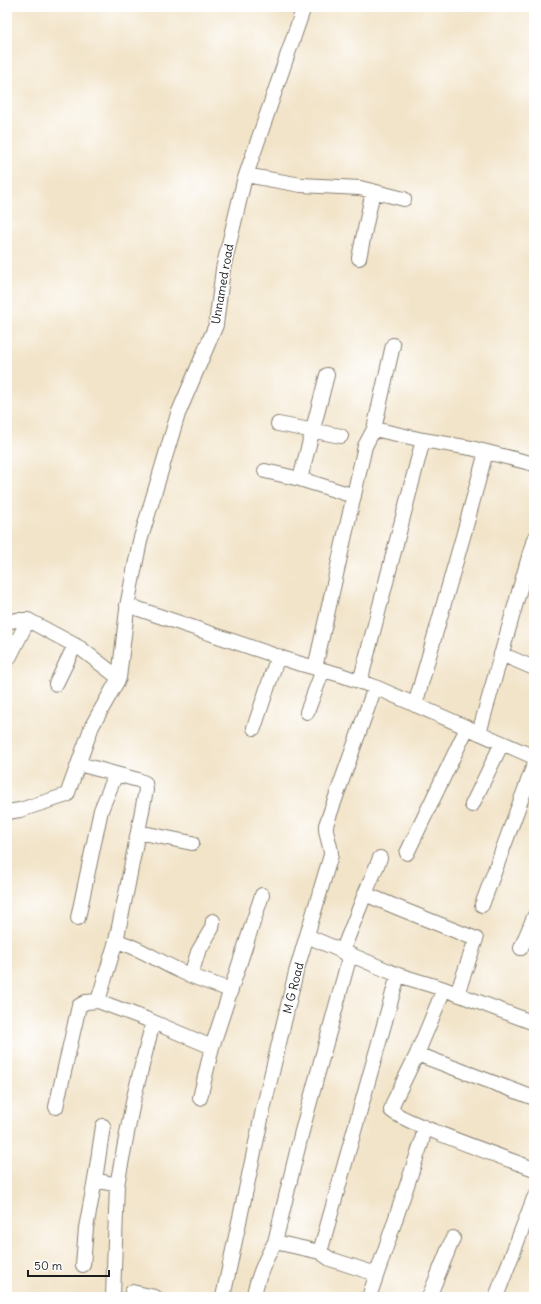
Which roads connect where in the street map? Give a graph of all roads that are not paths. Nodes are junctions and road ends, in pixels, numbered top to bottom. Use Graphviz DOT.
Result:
graph roads {
  1 [pos="304,7"];
  2 [pos="246,175"];
  3 [pos="373,191"];
  4 [pos="404,199"];
  5 [pos="359,258"];
  6 [pos="393,345"];
  7 [pos="327,375"];
  8 [pos="278,424"];
  9 [pos="374,429"];
  10 [pos="313,430"];
  11 [pos="341,436"];
  12 [pos="423,440"];
  13 [pos="486,452"];
  14 [pos="534,464"];
  15 [pos="265,471"];
  16 [pos="300,479"];
  17 [pos="354,496"];
  18 [pos="534,540"];
  19 [pos="531,563"];
  20 [pos="127,605"];
  21 [pos="28,620"];
  22 [pos="7,622"];
  23 [pos="75,645"];
  24 [pos="501,654"];
  25 [pos="278,656"];
  26 [pos="9,658"];
  27 [pos="534,668"];
  28 [pos="319,669"];
  29 [pos="119,678"];
  30 [pos="360,682"];
  31 [pos="56,684"];
  32 [pos="375,687"];
  33 [pos="415,705"];
  34 [pos="307,712"];
  35 [pos="254,728"];
  36 [pos="473,731"];
  37 [pos="502,743"];
  38 [pos="534,757"];
  39 [pos="79,764"];
  40 [pos="534,765"];
  41 [pos="116,774"];
  42 [pos="472,806"];
  43 [pos="7,812"];
  44 [pos="138,832"];
  45 [pos="192,843"];
  46 [pos="408,852"];
  47 [pos="380,858"];
  48 [pos="365,894"];
  49 [pos="262,895"];
  50 [pos="482,905"];
  51 [pos="534,917"];
  52 [pos="78,918"];
  53 [pos="213,921"];
  54 [pos="307,936"];
  55 [pos="116,941"];
  56 [pos="521,948"];
  57 [pos="346,953"];
  58 [pos="191,975"];
  59 [pos="398,975"];
  60 [pos="231,990"];
  61 [pos="450,992"];
  62 [pos="98,1001"];
  63 [pos="153,1022"];
  64 [pos="534,1023"];
  65 [pos="212,1047"];
  66 [pos="417,1054"];
  67 [pos="200,1098"];
  68 [pos="534,1098"];
  69 [pos="56,1107"];
  70 [pos="103,1126"];
  71 [pos="424,1127"];
  72 [pos="534,1169"];
  73 [pos="95,1180"];
  74 [pos="117,1185"];
  75 [pos="534,1198"];
  76 [pos="453,1238"];
  77 [pos="275,1242"];
  78 [pos="320,1252"];
  79 [pos="83,1265"];
  80 [pos="376,1274"];
  81 [pos="132,1292"];
  82 [pos="112,1297"];
  83 [pos="155,1297"];
  84 [pos="223,1297"];
  85 [pos="253,1297"];
  86 [pos="369,1297"];
  87 [pos="429,1297"];
  88 [pos="496,1297"];
  1 -- 2 [label="street, Unnamed road"];
  2 -- 3 [label="street"];
  2 -- 20 [label="street, Unnamed road"];
  3 -- 4 [label="street"];
  3 -- 5 [label="street"];
  6 -- 9 [label="street"];
  7 -- 10 [label="street"];
  8 -- 10 [label="street"];
  9 -- 12 [label="street"];
  9 -- 17 [label="street"];
  10 -- 11 [label="street"];
  10 -- 16 [label="street"];
  12 -- 13 [label="street"];
  12 -- 30 [label="street"];
  13 -- 14 [label="street"];
  13 -- 33 [label="street"];
  15 -- 16 [label="street"];
  16 -- 17 [label="street"];
  17 -- 28 [label="street"];
  18 -- 19 [label="street"];
  19 -- 24 [label="street"];
  20 -- 25 [label="street"];
  20 -- 29 [label="street, Unnamed road"];
  21 -- 22 [label="street"];
  21 -- 23 [label="street"];
  21 -- 26 [label="street"];
  23 -- 29 [label="street"];
  23 -- 31 [label="street"];
  24 -- 27 [label="street"];
  24 -- 36 [label="street"];
  25 -- 28 [label="street"];
  25 -- 35 [label="street"];
  28 -- 30 [label="street"];
  28 -- 34 [label="street"];
  29 -- 39 [label="street"];
  30 -- 32 [label="street"];
  32 -- 33 [label="street"];
  32 -- 54 [label="street, M G Road"];
  33 -- 36 [label="street"];
  36 -- 37 [label="street"];
  36 -- 46 [label="street"];
  37 -- 38 [label="street"];
  37 -- 42 [label="street"];
  39 -- 41 [label="street"];
  39 -- 43 [label="street"];
  40 -- 50 [label="street"];
  41 -- 44 [label="street"];
  41 -- 52 [label="street"];
  44 -- 45 [label="street"];
  44 -- 55 [label="street"];
  47 -- 48 [label="street"];
  48 -- 57 [label="street"];
  48 -- 61 [label="street"];
  49 -- 60 [label="street"];
  51 -- 56 [label="street"];
  53 -- 58 [label="street"];
  54 -- 57 [label="street"];
  54 -- 84 [label="street, M G Road"];
  55 -- 58 [label="street"];
  55 -- 62 [label="street"];
  57 -- 59 [label="street"];
  57 -- 77 [label="street"];
  58 -- 60 [label="street"];
  59 -- 61 [label="street"];
  59 -- 78 [label="street"];
  60 -- 65 [label="street"];
  61 -- 64 [label="street"];
  61 -- 66 [label="street"];
  62 -- 63 [label="street"];
  62 -- 69 [label="street"];
  63 -- 65 [label="street"];
  63 -- 74 [label="street"];
  65 -- 67 [label="street"];
  66 -- 68 [label="street"];
  66 -- 71 [label="street"];
  70 -- 73 [label="street"];
  71 -- 72 [label="street"];
  71 -- 80 [label="street"];
  73 -- 74 [label="street"];
  73 -- 79 [label="street"];
  74 -- 82 [label="street"];
  75 -- 88 [label="street"];
  76 -- 87 [label="street"];
  77 -- 78 [label="street"];
  77 -- 85 [label="street"];
  78 -- 80 [label="street"];
  80 -- 86 [label="street"];
  81 -- 83 [label="street"];
}
